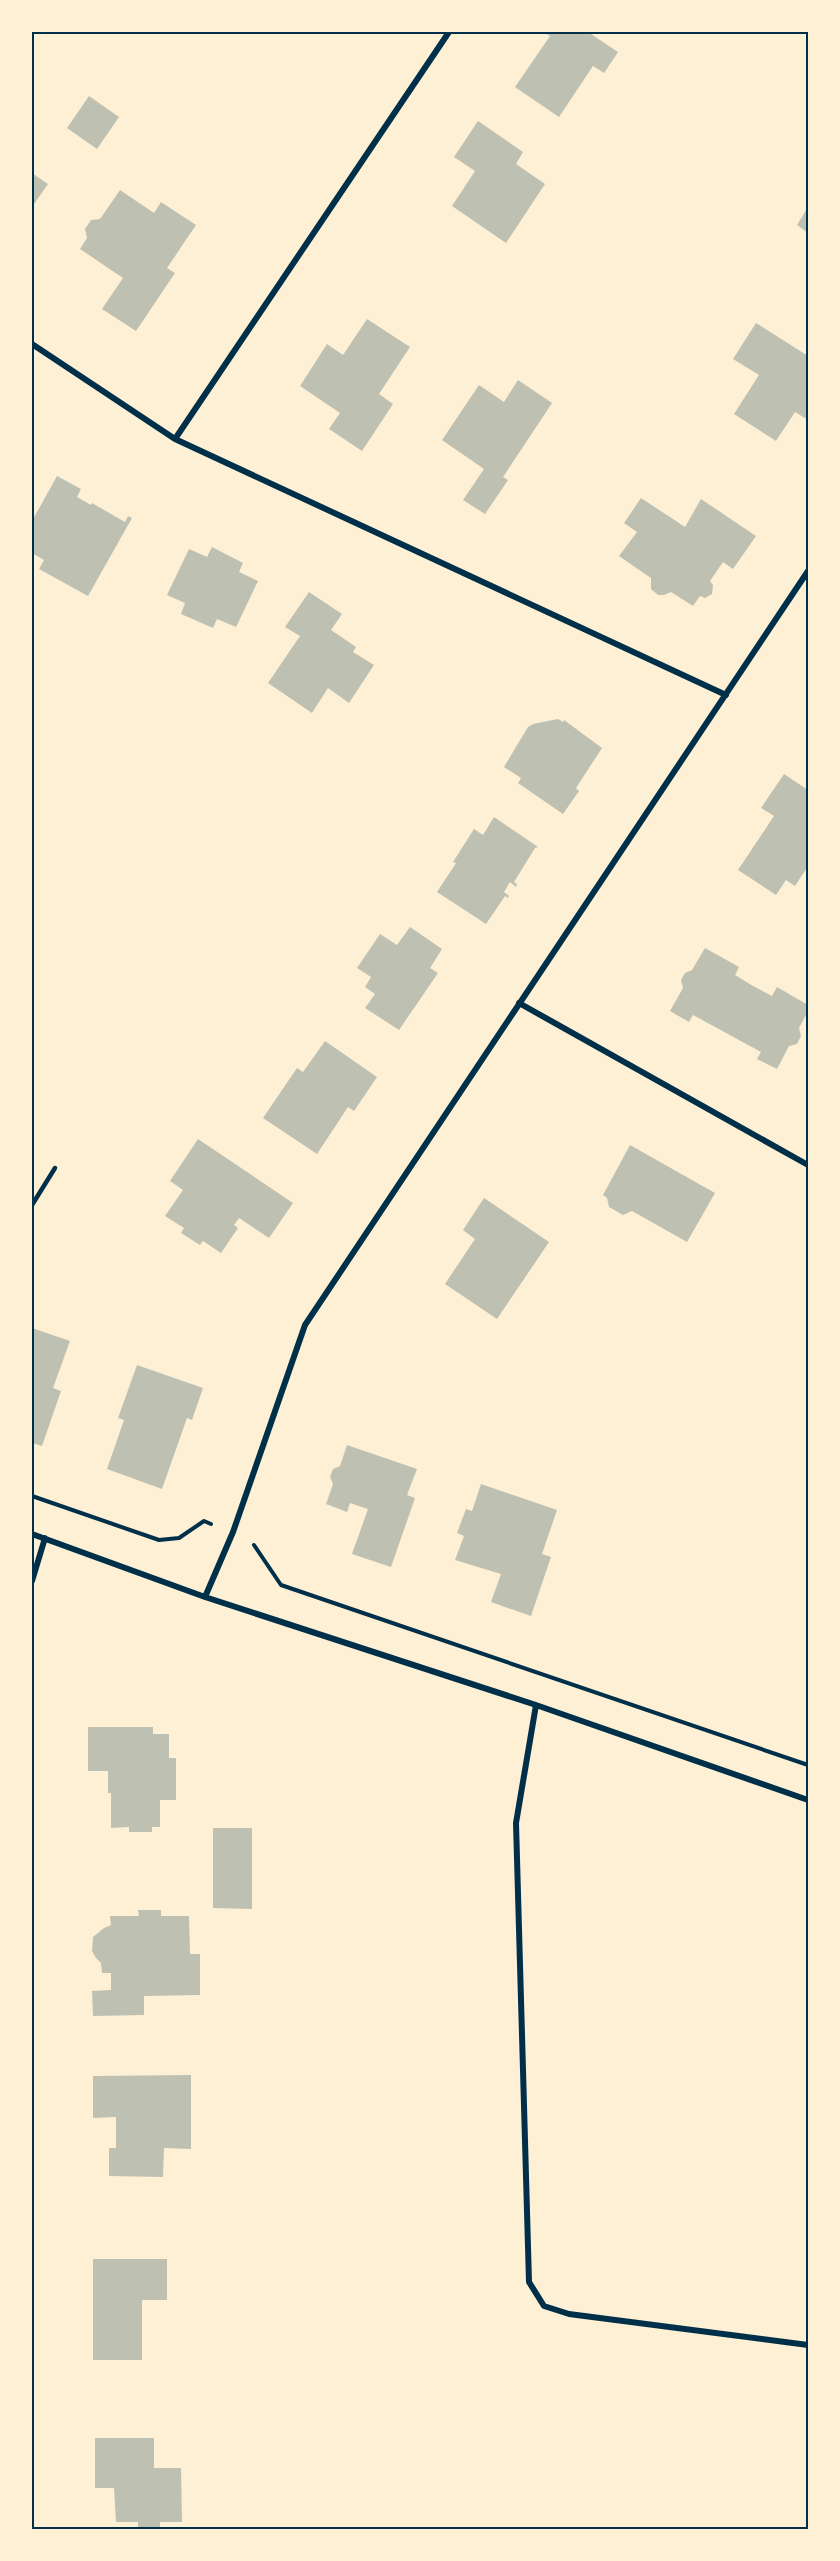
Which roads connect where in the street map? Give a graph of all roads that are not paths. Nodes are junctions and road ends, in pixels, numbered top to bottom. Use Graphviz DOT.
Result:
graph roads {
  1 [pos="449,32"];
  2 [pos="32,344"];
  3 [pos="175,439"];
  4 [pos="808,571"];
  5 [pos="726,695"];
  6 [pos="519,1003"];
  7 [pos="808,1165"];
  8 [pos="55,1168"];
  9 [pos="32,1205"];
  10 [pos="32,1534"];
  11 [pos="45,1538"];
  12 [pos="32,1581"];
  13 [pos="205,1597"];
  14 [pos="536,1705"];
  15 [pos="808,1800"];
  16 [pos="808,2345"];
  1 -- 3 [label="street"];
  2 -- 3 [label="street"];
  3 -- 5 [label="street"];
  4 -- 5 [label="street"];
  5 -- 6 [label="street"];
  6 -- 7 [label="street"];
  6 -- 13 [label="street"];
  8 -- 9 [label="lane"];
  10 -- 11 [label="street"];
  11 -- 12 [label="street"];
  11 -- 13 [label="street"];
  13 -- 14 [label="street"];
  14 -- 15 [label="street"];
  14 -- 16 [label="street"];
}
